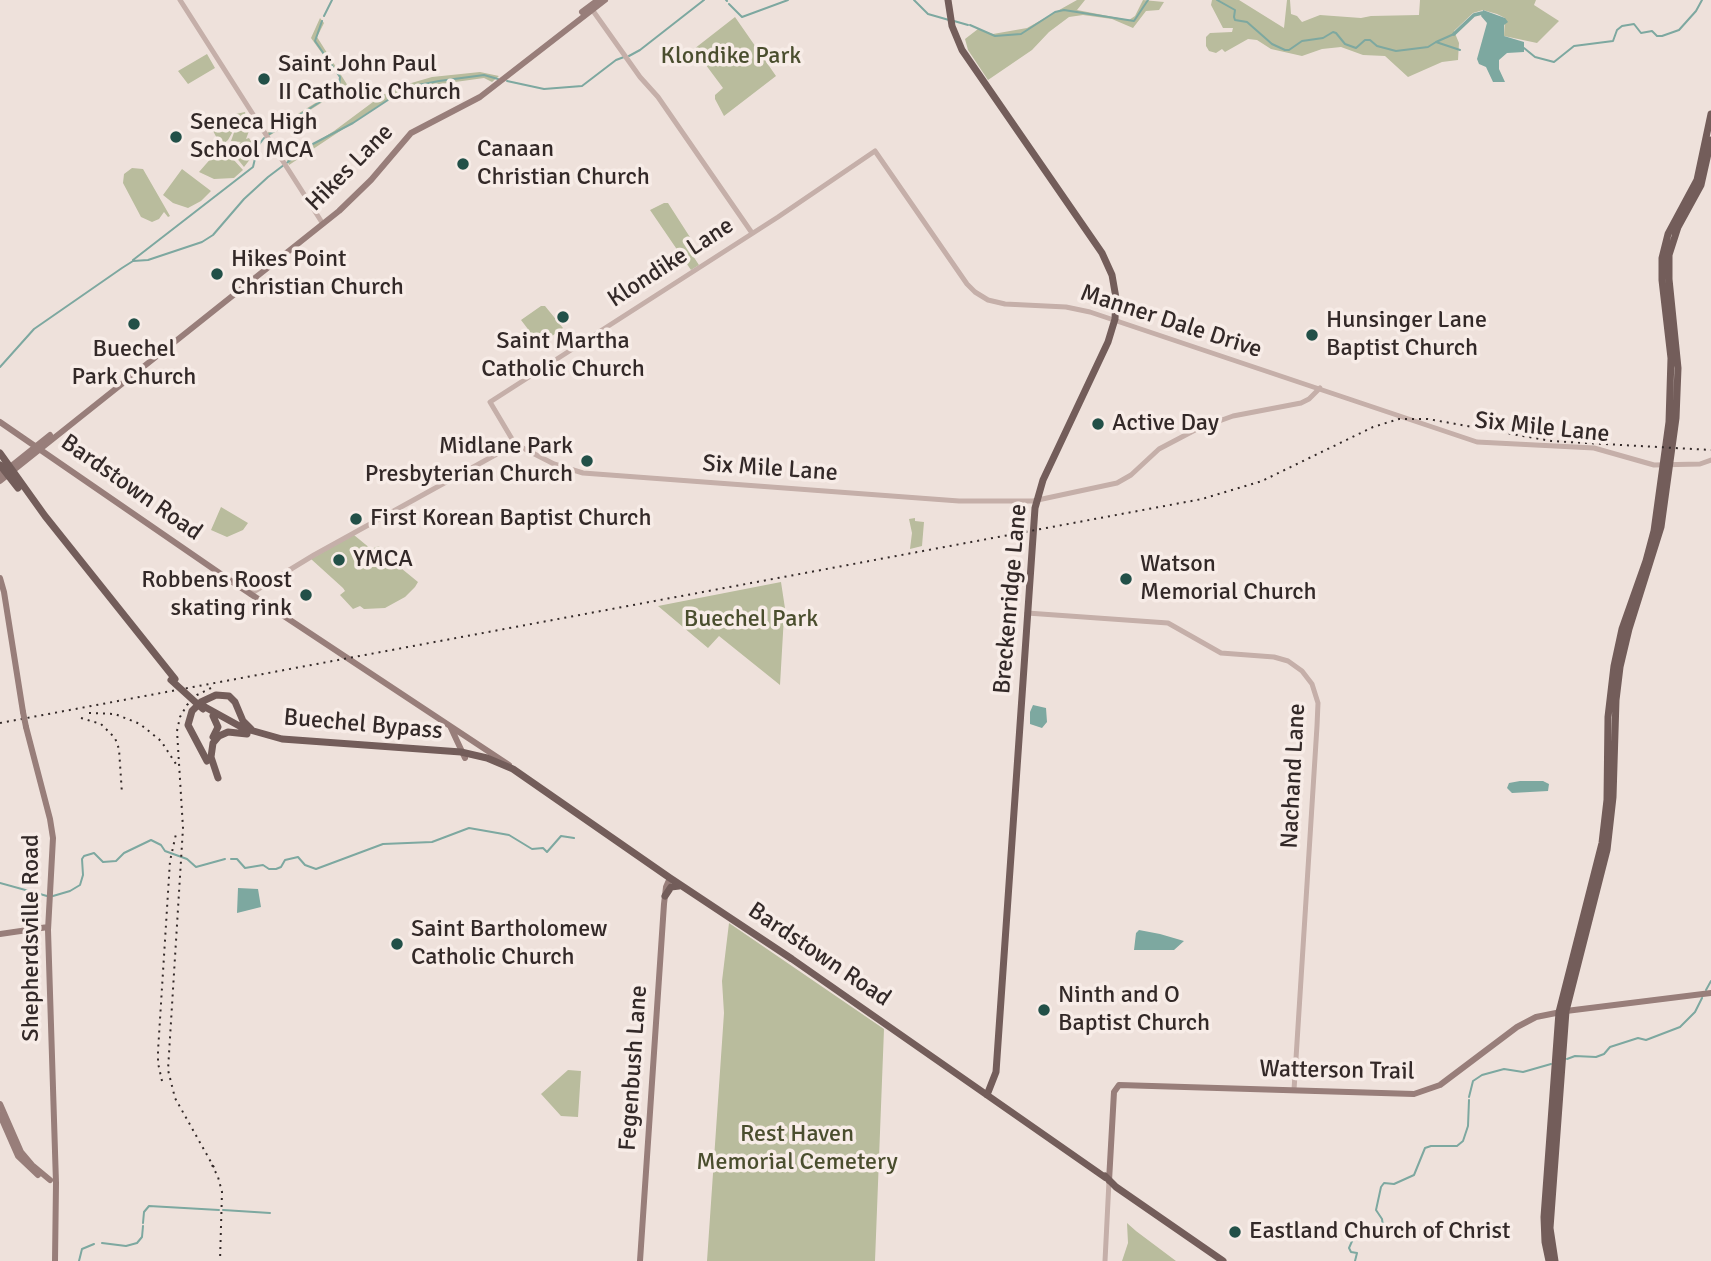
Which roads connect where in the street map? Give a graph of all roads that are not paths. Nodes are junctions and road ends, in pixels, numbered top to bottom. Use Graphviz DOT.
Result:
graph roads {
  1 [pos="180,0"];
  2 [pos="598,0"];
  3 [pos="605,0"];
  4 [pos="948,0"];
  5 [pos="591,8"];
  6 [pos="1711,114"];
  7 [pos="1711,140"];
  8 [pos="323,222"];
  9 [pos="752,233"];
  10 [pos="1114,320"];
  11 [pos="1320,388"];
  12 [pos="1331,393"];
  13 [pos="1310,399"];
  14 [pos="0,422"];
  15 [pos="515,444"];
  16 [pos="38,448"];
  17 [pos="1711,460"];
  18 [pos="1667,465"];
  19 [pos="5,467"];
  20 [pos="0,481"];
  21 [pos="1037,500"];
  22 [pos="0,579"];
  23 [pos="250,594"];
  24 [pos="1027,613"];
  25 [pos="236,705"];
  26 [pos="215,715"];
  27 [pos="450,726"];
  28 [pos="271,728"];
  29 [pos="257,733"];
  30 [pos="247,734"];
  31 [pos="419,749"];
  32 [pos="390,750"];
  33 [pos="463,755"];
  34 [pos="482,756"];
  35 [pos="516,773"];
  36 [pos="218,778"];
  37 [pos="655,867"];
  38 [pos="670,878"];
  39 [pos="683,887"];
  40 [pos="665,892"];
  41 [pos="48,927"];
  42 [pos="0,933"];
  43 [pos="1711,993"];
  44 [pos="1563,1012"];
  45 [pos="992,1085"];
  46 [pos="1294,1090"];
  47 [pos="987,1095"];
  48 [pos="0,1104"];
  49 [pos="1002,1105"];
  50 [pos="0,1115"];
  51 [pos="55,1155"];
  52 [pos="1089,1166"];
  53 [pos="1110,1167"];
  54 [pos="40,1172"];
  55 [pos="1550,1178"];
  56 [pos="1108,1180"];
  57 [pos="53,1182"];
  58 [pos="55,1261"];
  59 [pos="640,1261"];
  60 [pos="1105,1261"];
  61 [pos="1223,1261"];
  62 [pos="1549,1261"];
  63 [pos="1555,1261"];
  1 -- 8 [label="street"];
  2 -- 5 [label="main road, Hikes Lane"];
  3 -- 5 [label="main road, Hikes Lane"];
  4 -- 10 [label="main road, Breckenridge Lane"];
  5 -- 8 [label="main road, Hikes Lane"];
  5 -- 9 [label="street, Klondike Lane"];
  6 -- 18 [label="main road"];
  7 -- 18 [label="main road"];
  8 -- 16 [label="main road, Hikes Lane"];
  9 -- 10 [label="street, Manner Dale Drive"];
  9 -- 15 [label="street, Klondike Lane"];
  10 -- 11 [label="street, Manner Dale Drive"];
  10 -- 21 [label="main road, Breckenridge Lane"];
  11 -- 12 [label="street, Six Mile Lane"];
  11 -- 13 [label="street"];
  12 -- 13 [label="street, Six Mile Lane"];
  12 -- 18 [label="street, Six Mile Lane"];
  13 -- 21 [label="street, Six Mile Lane"];
  14 -- 16 [label="main road, Bardstown Road"];
  15 -- 21 [label="street, Six Mile Lane"];
  15 -- 23 [label="street"];
  16 -- 19 [label="main road, Hikes Lane"];
  16 -- 23 [label="main road, Bardstown Road"];
  17 -- 18 [label="street, Six Mile Lane"];
  18 -- 44 [label="main road"];
  18 -- 44 [label="main road"];
  19 -- 20 [label="main road"];
  19 -- 26 [label="main road, Buechel Bypass, bridge"];
  21 -- 24 [label="main road, Breckenridge Lane"];
  22 -- 41 [label="main road, Shepherdsville Road, bridge"];
  23 -- 27 [label="main road, Bardstown Road"];
  24 -- 45 [label="main road, Breckenridge Lane"];
  24 -- 46 [label="street, Nachand Lane"];
  25 -- 26 [label="main road"];
  25 -- 26 [label="main road"];
  25 -- 29 [label="main road"];
  26 -- 29 [label="main road, Buechel Bypass"];
  26 -- 30 [label="main road, Buechel Bypass"];
  27 -- 33 [label="main road"];
  27 -- 34 [label="main road, Bardstown Road"];
  28 -- 29 [label="main road"];
  29 -- 31 [label="main road, Buechel Bypass"];
  30 -- 33 [label="main road, Buechel Bypass"];
  30 -- 36 [label="main road"];
  31 -- 32 [label="main road"];
  31 -- 33 [label="main road, Buechel Bypass"];
  33 -- 34 [label="main road, Buechel Bypass"];
  34 -- 35 [label="main road, Buechel Bypass"];
  35 -- 37 [label="main road, Bardstown Road"];
  37 -- 38 [label="main road, Bardstown Road"];
  37 -- 40 [label="main road"];
  38 -- 39 [label="main road, Bardstown Road"];
  38 -- 40 [label="main road, Fegenbush Lane"];
  39 -- 40 [label="main road"];
  39 -- 47 [label="main road, Bardstown Road"];
  40 -- 59 [label="main road, Fegenbush Lane"];
  41 -- 42 [label="main road"];
  41 -- 51 [label="main road, Shepherdsville Road"];
  43 -- 44 [label="main road, Watterson Trail"];
  44 -- 46 [label="main road, Watterson Trail"];
  44 -- 55 [label="main road"];
  44 -- 55 [label="main road"];
  45 -- 47 [label="main road, Breckenridge Lane"];
  45 -- 49 [label="main road"];
  46 -- 53 [label="main road, Watterson Trail"];
  47 -- 49 [label="main road, Bardstown Road"];
  48 -- 54 [label="main road"];
  49 -- 52 [label="main road, Bardstown Road"];
  50 -- 57 [label="main road"];
  51 -- 54 [label="main road"];
  51 -- 57 [label="main road, Shepherdsville Road"];
  52 -- 53 [label="main road"];
  52 -- 56 [label="main road, Bardstown Road"];
  53 -- 56 [label="main road, Watterson Trail"];
  54 -- 57 [label="main road"];
  55 -- 62 [label="main road"];
  55 -- 63 [label="main road"];
  56 -- 60 [label="street"];
  56 -- 61 [label="main road, Bardstown Road"];
  57 -- 58 [label="main road, Shepherdsville Road"];
}
